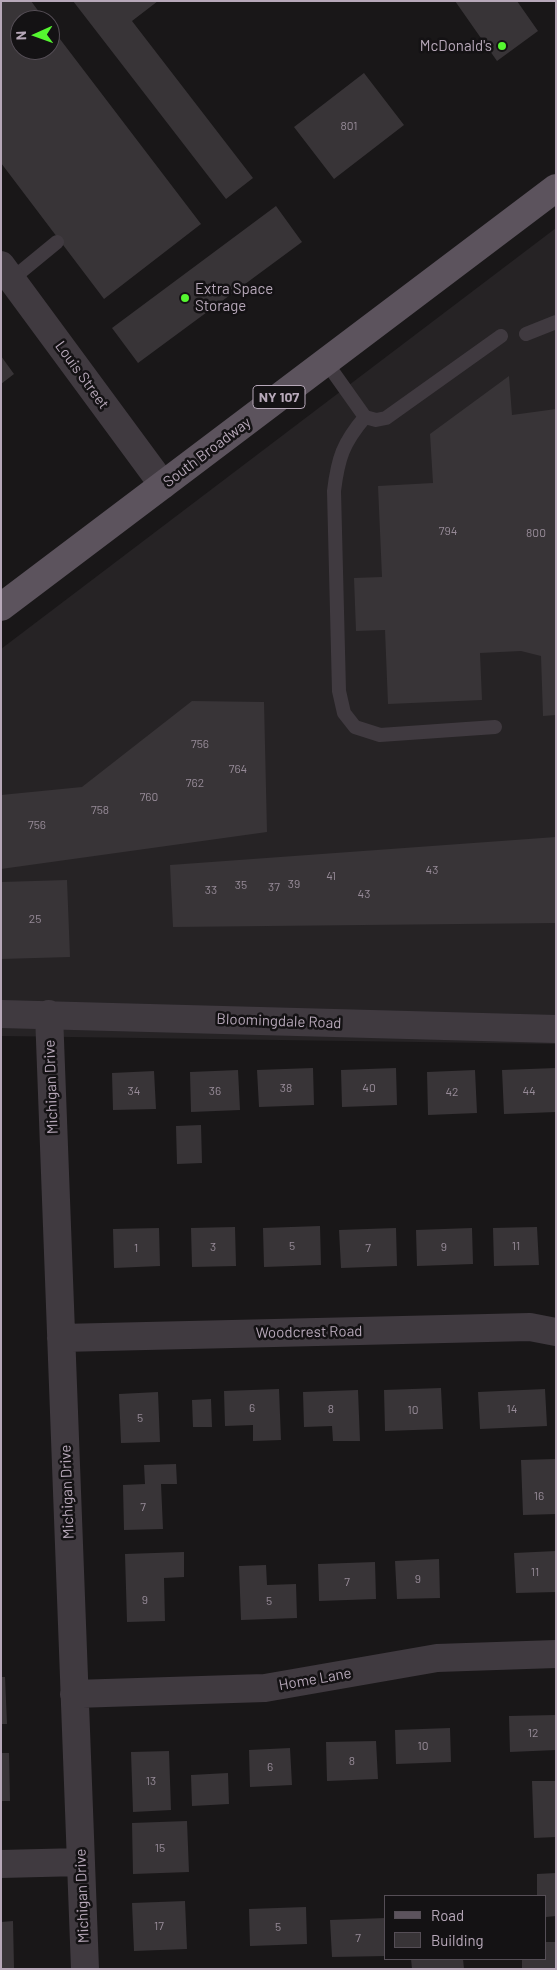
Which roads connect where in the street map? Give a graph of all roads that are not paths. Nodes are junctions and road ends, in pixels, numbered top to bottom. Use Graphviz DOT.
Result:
graph roads {
  1 [pos="556,188"];
  2 [pos="57,242"];
  3 [pos="7,272"];
  4 [pos="556,322"];
  5 [pos="526,334"];
  6 [pos="500,336"];
  7 [pos="326,362"];
  8 [pos="365,417"];
  9 [pos="163,485"];
  10 [pos="1,607"];
  11 [pos="495,727"];
  12 [pos="1,1014"];
  13 [pos="49,1014"];
  14 [pos="556,1029"];
  15 [pos="556,1332"];
  16 [pos="61,1338"];
  17 [pos="556,1654"];
  18 [pos="74,1694"];
  19 [pos="80,1862"];
  20 [pos="1,1864"];
  21 [pos="84,1969"];
  1 -- 7 [label="main road, South Broadway / NY 107"];
  2 -- 3 [label="lane"];
  3 -- 9 [label="street, Louis Street"];
  4 -- 5 [label="lane"];
  6 -- 8 [label="lane"];
  7 -- 8 [label="lane"];
  7 -- 9 [label="main road, South Broadway / NY 107"];
  8 -- 11 [label="lane"];
  9 -- 10 [label="main road, South Broadway / NY 107"];
  12 -- 13 [label="street, Bloomingdale Road"];
  13 -- 14 [label="street, Bloomingdale Road"];
  13 -- 16 [label="street, Michigan Drive"];
  15 -- 16 [label="street, Woodcrest Road"];
  16 -- 18 [label="street, Michigan Drive"];
  17 -- 18 [label="street, Home Lane"];
  18 -- 19 [label="street, Michigan Drive"];
  19 -- 20 [label="street"];
  19 -- 21 [label="street, Michigan Drive"];
}
